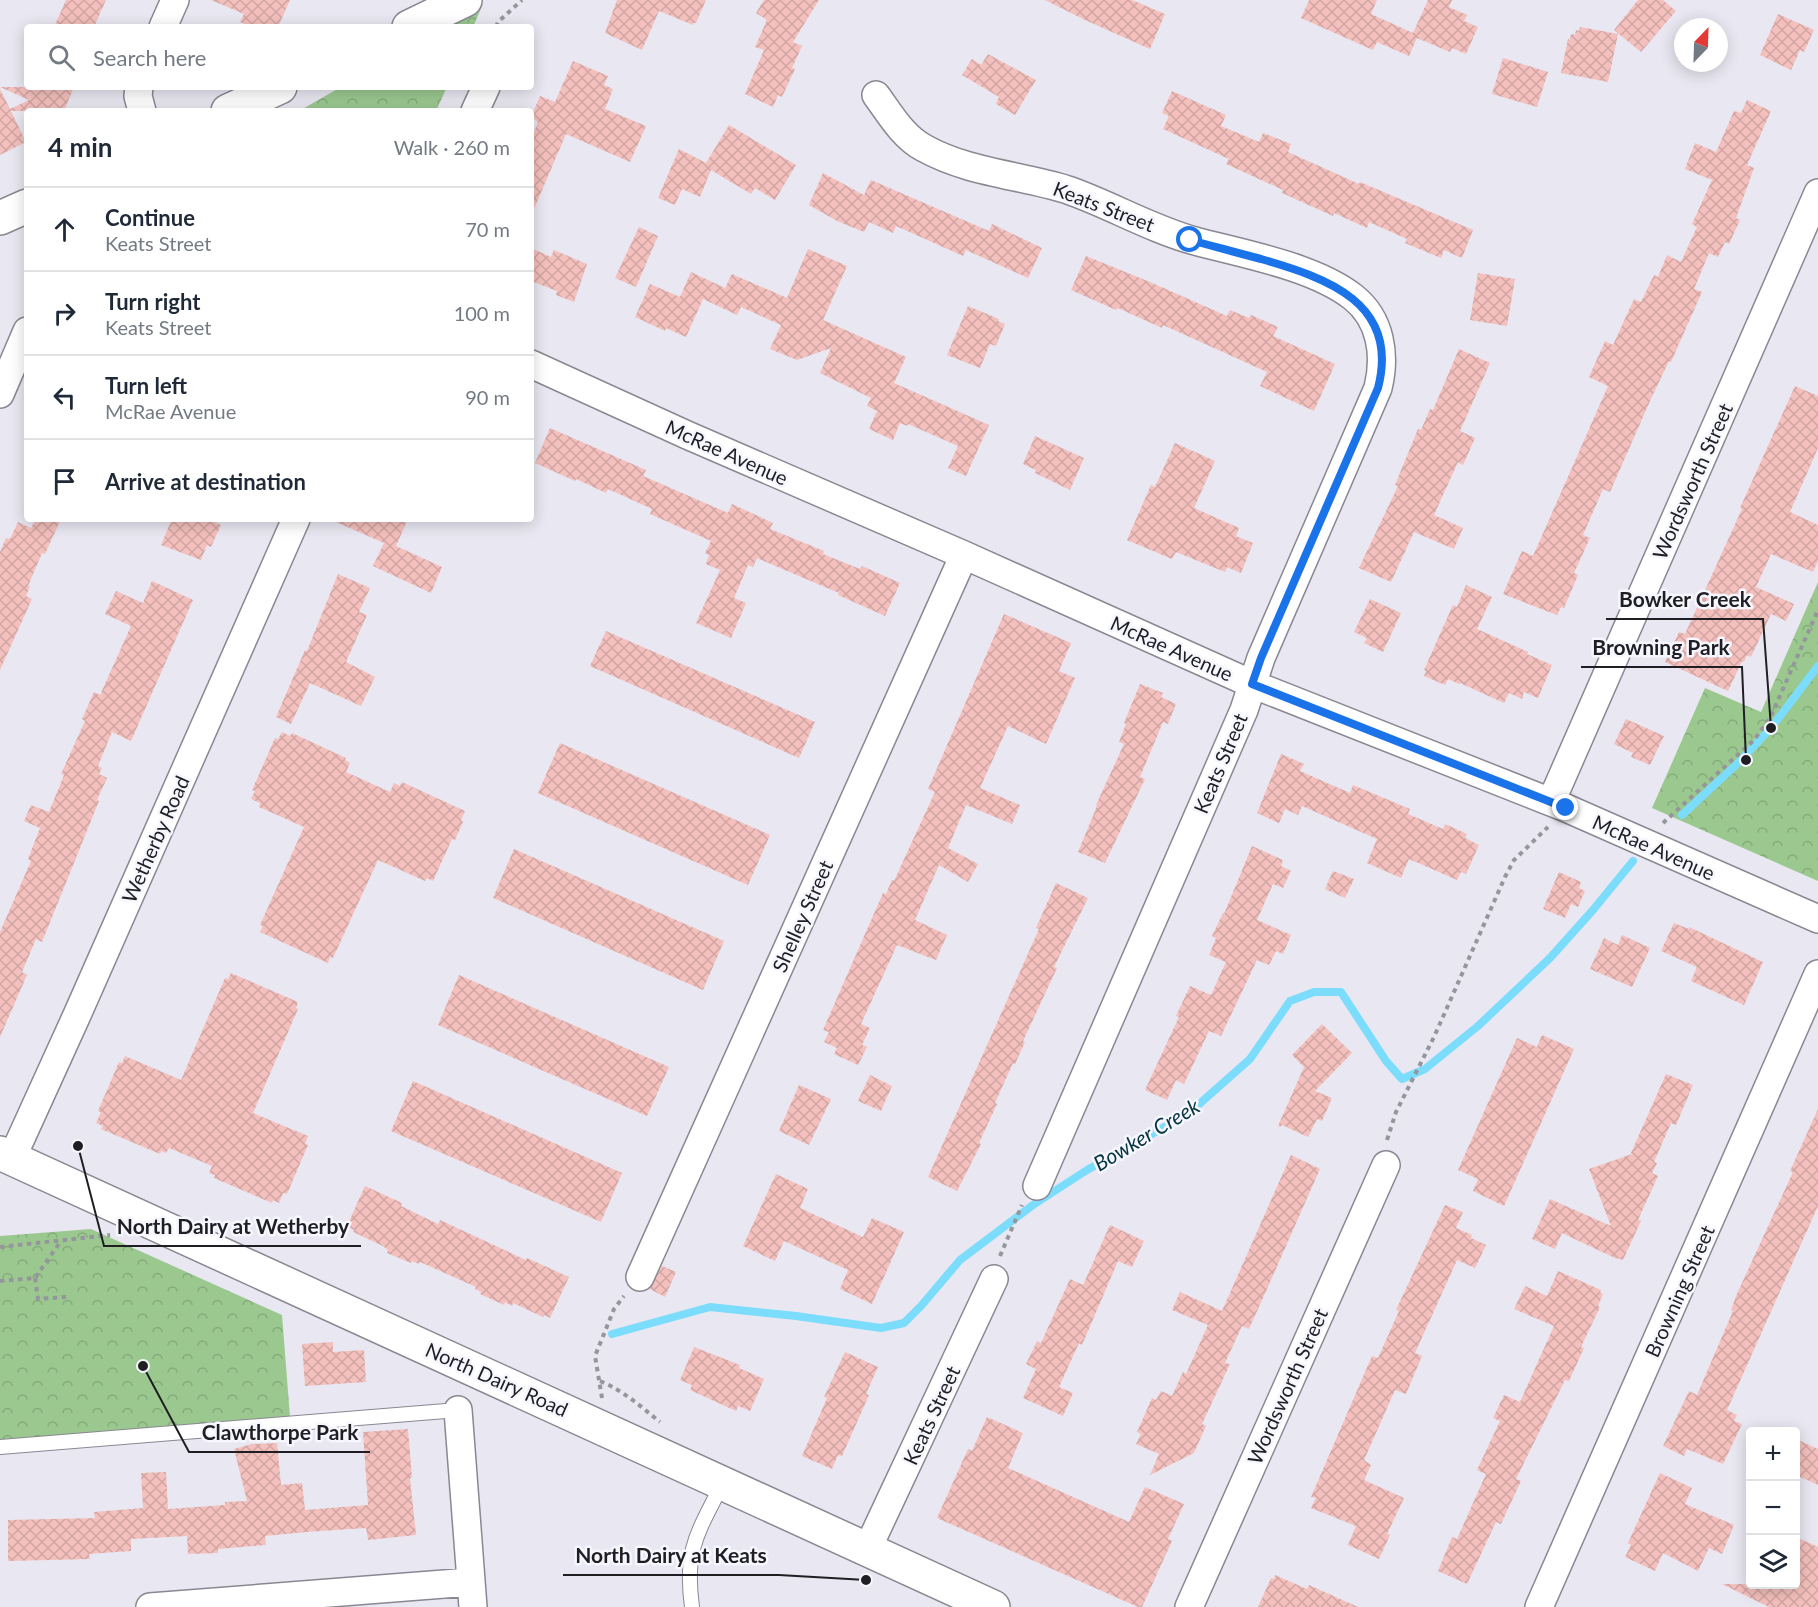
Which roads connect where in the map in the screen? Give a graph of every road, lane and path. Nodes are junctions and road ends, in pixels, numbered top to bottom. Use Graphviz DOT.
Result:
graph roads {
  1 [pos="175,0"];
  2 [pos="465,0"];
  3 [pos="522,0"];
  4 [pos="164,24"];
  5 [pos="415,24"];
  6 [pos="497,24"];
  7 [pos="139,90"];
  8 [pos="274,90"];
  9 [pos="485,90"];
  10 [pos="876,95"];
  11 [pos="141,108"];
  12 [pos="234,108"];
  13 [pos="476,108"];
  14 [pos="1818,193"];
  15 [pos="24,207"];
  16 [pos="0,218"];
  17 [pos="24,338"];
  18 [pos="534,365"];
  19 [pos="0,394"];
  20 [pos="295,522"];
  21 [pos="964,555"];
  22 [pos="1818,610"];
  23 [pos="1252,684"];
  24 [pos="1550,814"];
  25 [pos="1643,842"];
  26 [pos="1818,919"];
  27 [pos="1818,974"];
  28 [pos="1396,1112"];
  29 [pos="6,1156"];
  30 [pos="1386,1165"];
  31 [pos="1032,1191"];
  32 [pos="112,1235"];
  33 [pos="62,1241"];
  34 [pos="0,1247"];
  35 [pos="997,1268"];
  36 [pos="640,1277"];
  37 [pos="35,1278"];
  38 [pos="0,1281"];
  39 [pos="66,1298"];
  40 [pos="599,1381"];
  41 [pos="458,1410"];
  42 [pos="592,1423"];
  43 [pos="666,1426"];
  44 [pos="0,1446"];
  45 [pos="723,1482"];
  46 [pos="867,1550"];
  47 [pos="471,1594"];
  48 [pos="150,1607"];
  49 [pos="692,1607"];
  50 [pos="993,1607"];
  51 [pos="1189,1607"];
  52 [pos="1539,1607"];
  1 -- 4 [label="street"];
  2 -- 5 [label="street"];
  3 -- 6 [label="path"];
  7 -- 11 [label="street"];
  8 -- 12 [label="street"];
  9 -- 13 [label="street"];
  10 -- 23 [label="street, Keats Street"];
  14 -- 24 [label="street, Wordsworth Street"];
  15 -- 16 [label="street"];
  17 -- 19 [label="street"];
  18 -- 21 [label="street, McRae Avenue"];
  20 -- 29 [label="street, Wetherby Road"];
  21 -- 23 [label="street, McRae Avenue"];
  21 -- 36 [label="street, Shelley Street"];
  22 -- 25 [label="path"];
  23 -- 24 [label="street, McRae Avenue"];
  23 -- 31 [label="street, Keats Street"];
  24 -- 25 [label="street, McRae Avenue"];
  24 -- 28 [label="path"];
  25 -- 26 [label="street, McRae Avenue"];
  27 -- 52 [label="street, Browning Street"];
  29 -- 42 [label="street, North Dairy Road"];
  30 -- 51 [label="street, Wordsworth Street"];
  31 -- 35 [label="path"];
  32 -- 33 [label="path"];
  33 -- 34 [label="path"];
  33 -- 37 [label="path"];
  35 -- 46 [label="street, Keats Street"];
  36 -- 40 [label="path"];
  37 -- 38 [label="path"];
  37 -- 39 [label="path"];
  40 -- 42 [label="path"];
  40 -- 43 [label="path"];
  41 -- 44 [label="lane"];
  41 -- 47 [label="street"];
  42 -- 45 [label="street, North Dairy Road"];
  45 -- 46 [label="street, North Dairy Road"];
  45 -- 49 [label="lane"];
  46 -- 50 [label="street, North Dairy Road"];
  47 -- 48 [label="street"];
}
